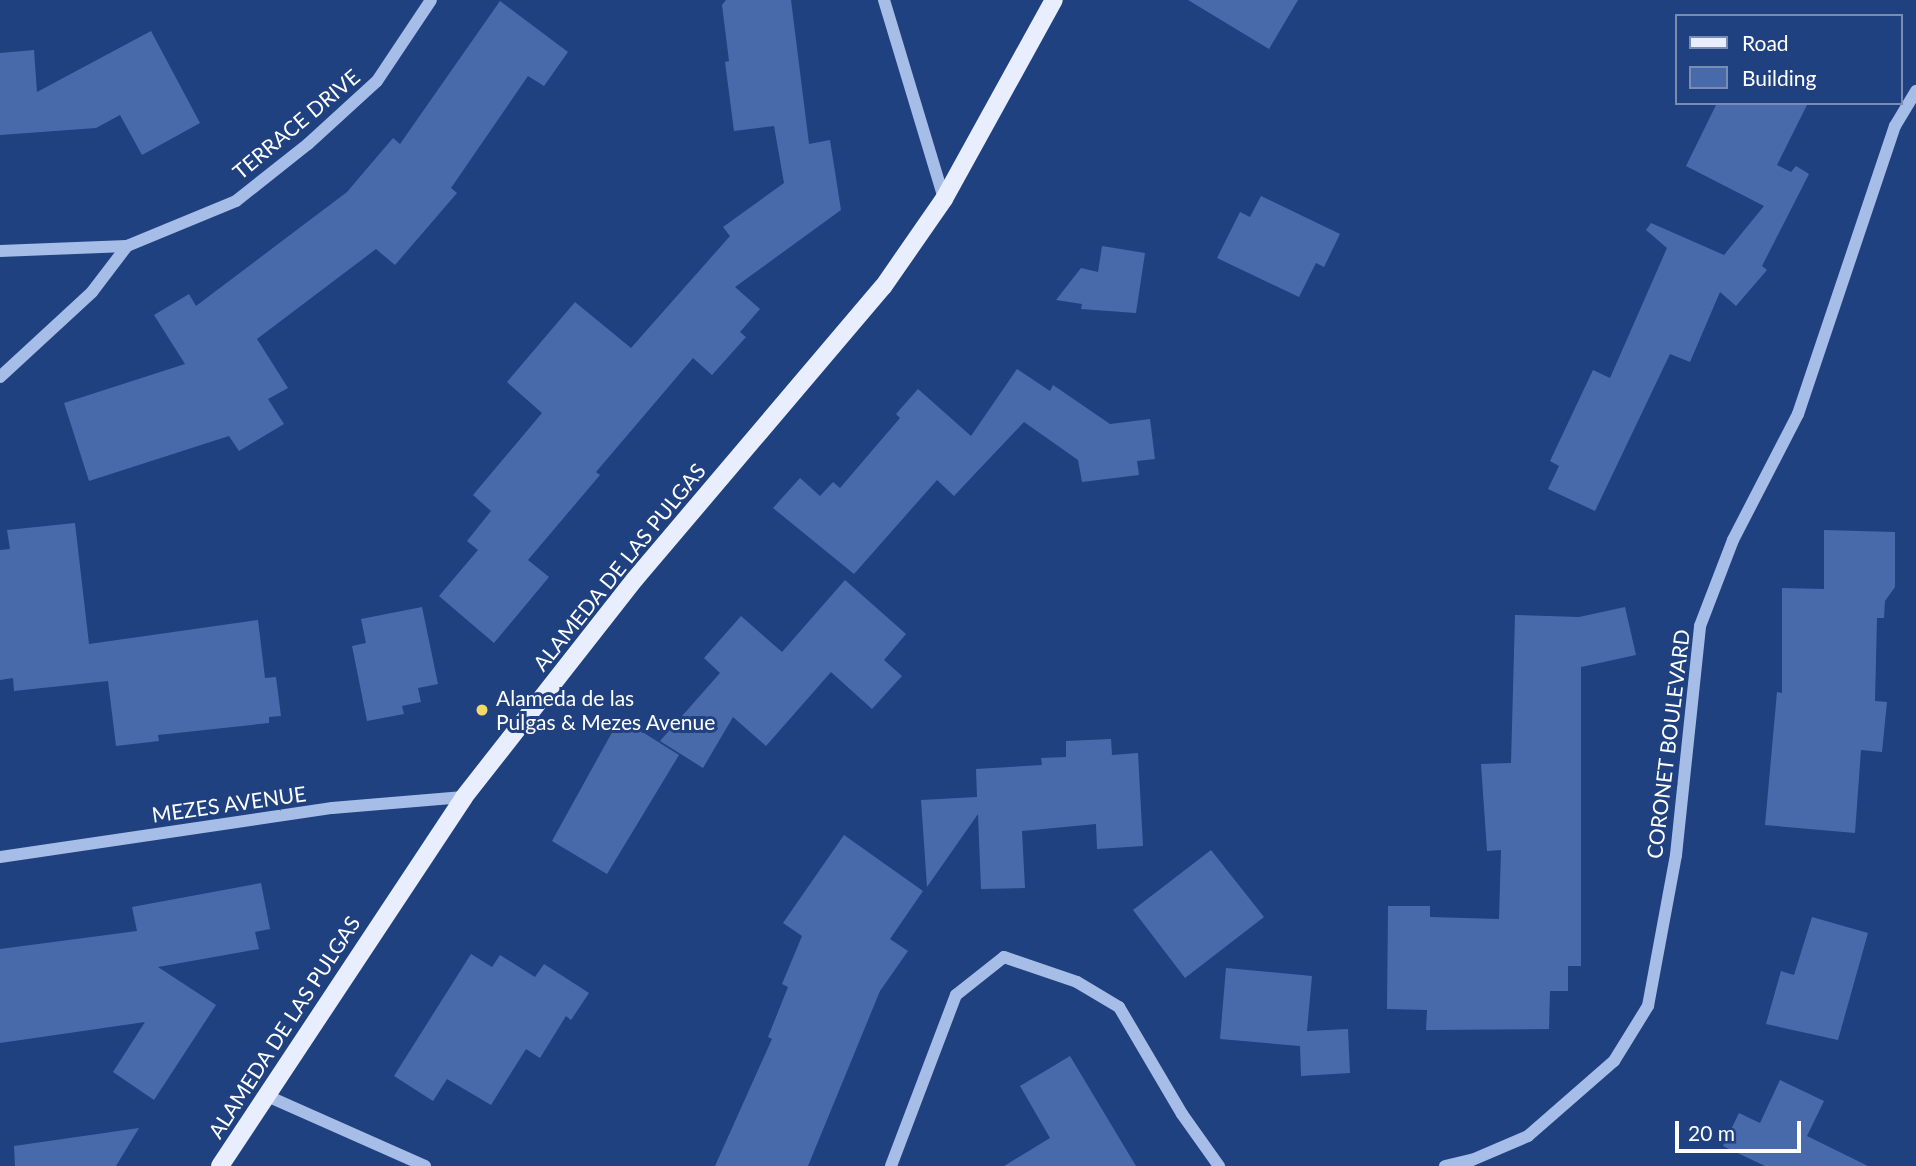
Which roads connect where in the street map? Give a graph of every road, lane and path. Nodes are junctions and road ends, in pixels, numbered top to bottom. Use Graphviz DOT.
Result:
graph roads {
  1 [pos="431,0"];
  2 [pos="884,0"];
  3 [pos="1054,0"];
  4 [pos="1916,91"];
  5 [pos="944,199"];
  6 [pos="127,246"];
  7 [pos="0,251"];
  8 [pos="0,377"];
  9 [pos="464,797"];
  10 [pos="0,857"];
  11 [pos="265,1095"];
  12 [pos="220,1166"];
  13 [pos="425,1166"];
  14 [pos="891,1166"];
  15 [pos="1219,1166"];
  16 [pos="1445,1166"];
  1 -- 6 [label="street, TERRACE DRIVE"];
  2 -- 5 [label="street"];
  3 -- 5 [label="main road, ALAMEDA DE LAS PULGAS"];
  4 -- 16 [label="street, CORONET BOULEVARD"];
  5 -- 9 [label="main road, ALAMEDA DE LAS PULGAS"];
  6 -- 7 [label="street"];
  6 -- 8 [label="street"];
  9 -- 10 [label="street, MEZES AVENUE"];
  9 -- 11 [label="main road, ALAMEDA DE LAS PULGAS"];
  11 -- 12 [label="main road, ALAMEDA DE LAS PULGAS"];
  11 -- 13 [label="street"];
  14 -- 15 [label="street"];
}
